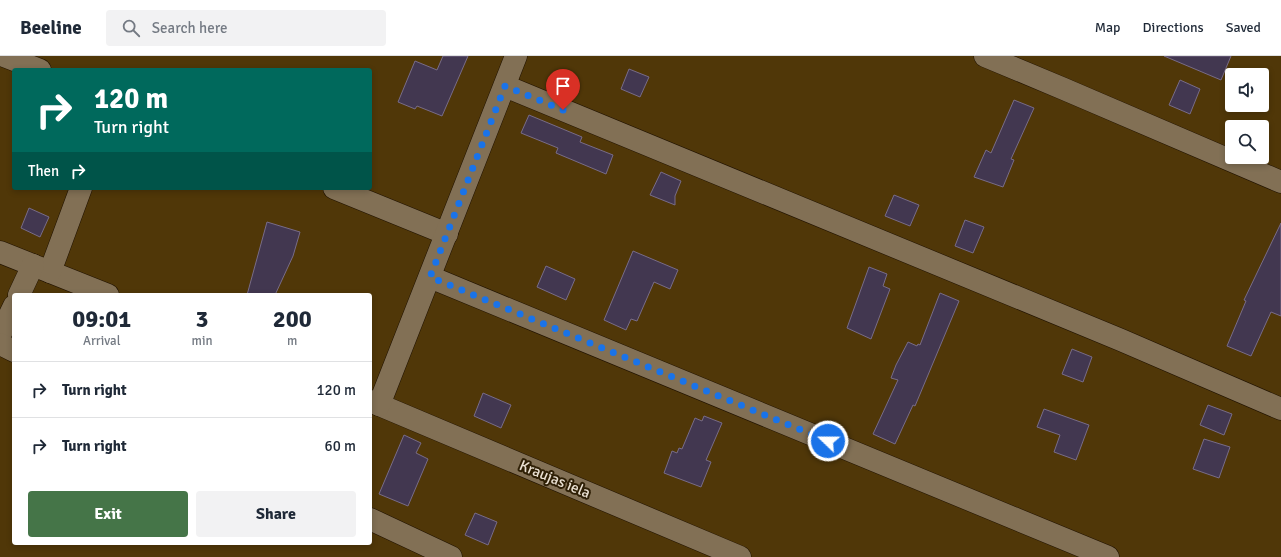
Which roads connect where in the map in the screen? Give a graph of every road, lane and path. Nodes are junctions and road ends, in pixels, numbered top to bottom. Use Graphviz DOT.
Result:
graph roads {
  1 [pos="4,56"];
  2 [pos="516,56"];
  3 [pos="984,56"];
  4 [pos="35,68"];
  5 [pos="505,86"];
  6 [pos="1281,182"];
  7 [pos="80,190"];
  8 [pos="339,190"];
  9 [pos="447,234"];
  10 [pos="0,252"];
  11 [pos="42,268"];
  12 [pos="430,277"];
  13 [pos="21,293"];
  14 [pos="103,293"];
  15 [pos="12,310"];
  16 [pos="0,335"];
  17 [pos="0,344"];
  18 [pos="12,350"];
  19 [pos="375,403"];
  20 [pos="1281,409"];
  21 [pos="372,520"];
  22 [pos="451,557"];
  23 [pos="740,557"];
  24 [pos="1108,557"];
  1 -- 4 [label="street"];
  2 -- 5 [label="street"];
  3 -- 6 [label="street"];
  5 -- 9 [label="street"];
  5 -- 20 [label="street"];
  7 -- 11 [label="street"];
  8 -- 9 [label="street"];
  9 -- 12 [label="street"];
  10 -- 11 [label="street"];
  11 -- 13 [label="street"];
  11 -- 14 [label="street"];
  12 -- 19 [label="street"];
  12 -- 24 [label="street"];
  15 -- 16 [label="street"];
  17 -- 18 [label="street"];
  19 -- 23 [label="street, Kraujas iela"];
  21 -- 22 [label="street"];
}
